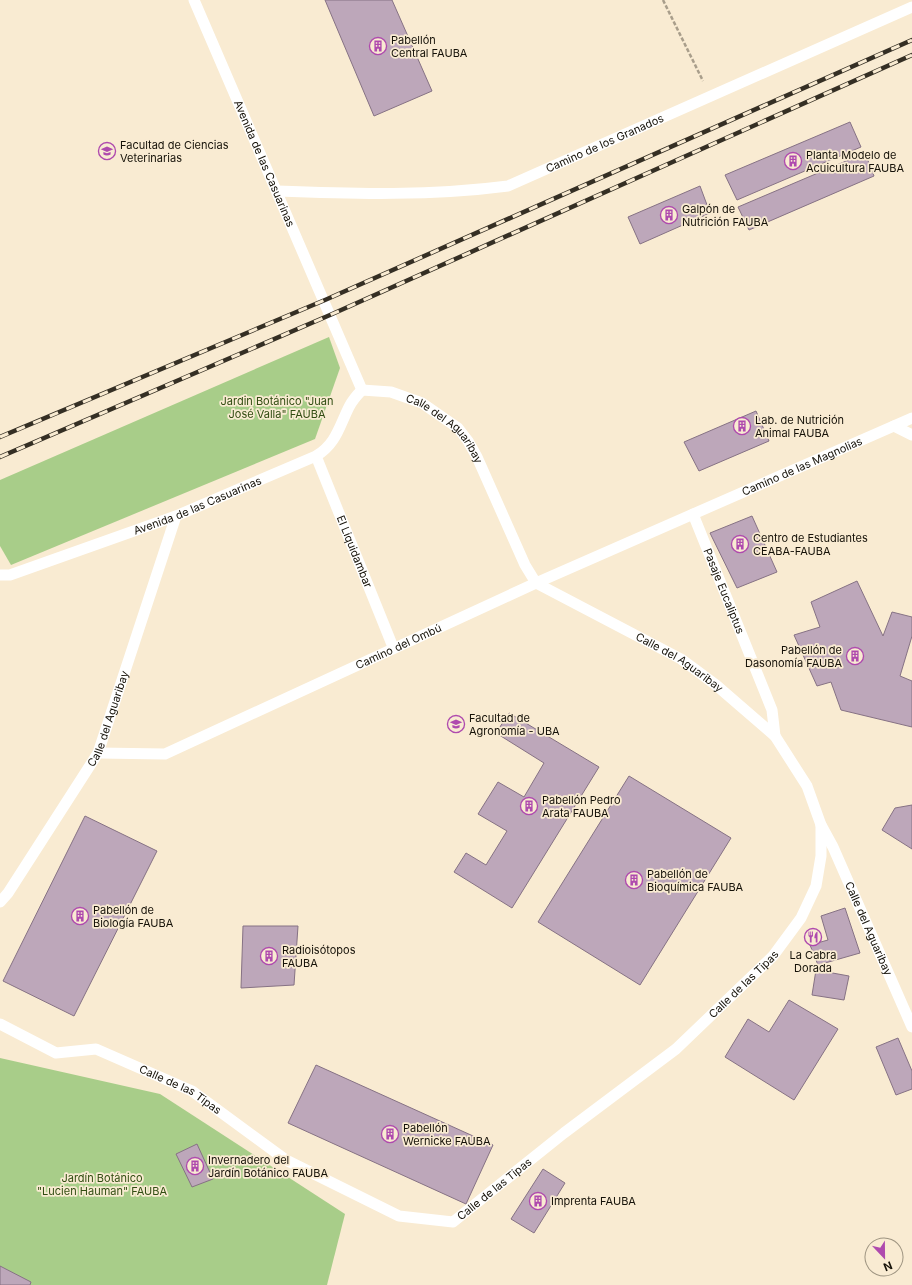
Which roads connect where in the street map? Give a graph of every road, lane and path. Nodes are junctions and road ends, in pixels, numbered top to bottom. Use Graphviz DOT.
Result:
graph roads {
  1 [pos="194,0"];
  2 [pos="663,0"];
  3 [pos="912,8"];
  4 [pos="711,96"];
  5 [pos="277,191"];
  6 [pos="362,390"];
  7 [pos="912,418"];
  8 [pos="894,426"];
  9 [pos="912,435"];
  10 [pos="316,456"];
  11 [pos="693,514"];
  12 [pos="176,516"];
  13 [pos="0,575"];
  14 [pos="536,583"];
  15 [pos="393,647"];
  16 [pos="775,736"];
  17 [pos="98,753"];
  18 [pos="821,825"];
  19 [pos="0,902"];
  20 [pos="0,1024"];
  21 [pos="912,1027"];
  1 -- 5 [label="lane, Avenida de las Casuarinas"];
  2 -- 4 [label="path"];
  3 -- 4 [label="lane, Camino de los Granados"];
  4 -- 5 [label="lane, Camino de los Granados"];
  5 -- 6 [label="lane, Avenida de las Casuarinas"];
  6 -- 10 [label="lane, Avenida de las Casuarinas"];
  6 -- 14 [label="lane, Calle del Aguaribay"];
  7 -- 8 [label="lane, Camino de las Magnolias"];
  8 -- 9 [label="lane"];
  8 -- 11 [label="lane, Camino de las Magnolias"];
  10 -- 12 [label="lane, Avenida de las Casuarinas"];
  10 -- 15 [label="lane, El Liquidambar"];
  11 -- 14 [label="lane, Camino del Ombú"];
  11 -- 16 [label="lane, Pasaje Eucaliptus"];
  12 -- 13 [label="lane, Avenida de las Casuarinas"];
  12 -- 17 [label="lane, Calle del Aguaribay"];
  14 -- 15 [label="lane, Camino del Ombú"];
  14 -- 16 [label="lane, Calle del Aguaribay"];
  15 -- 17 [label="lane, Camino del Ombú"];
  16 -- 18 [label="lane, Calle del Aguaribay"];
  17 -- 19 [label="lane, Calle del Aguaribay"];
  18 -- 20 [label="lane, Calle de las Tipas"];
  18 -- 21 [label="lane, Calle del Aguaribay"];
}
